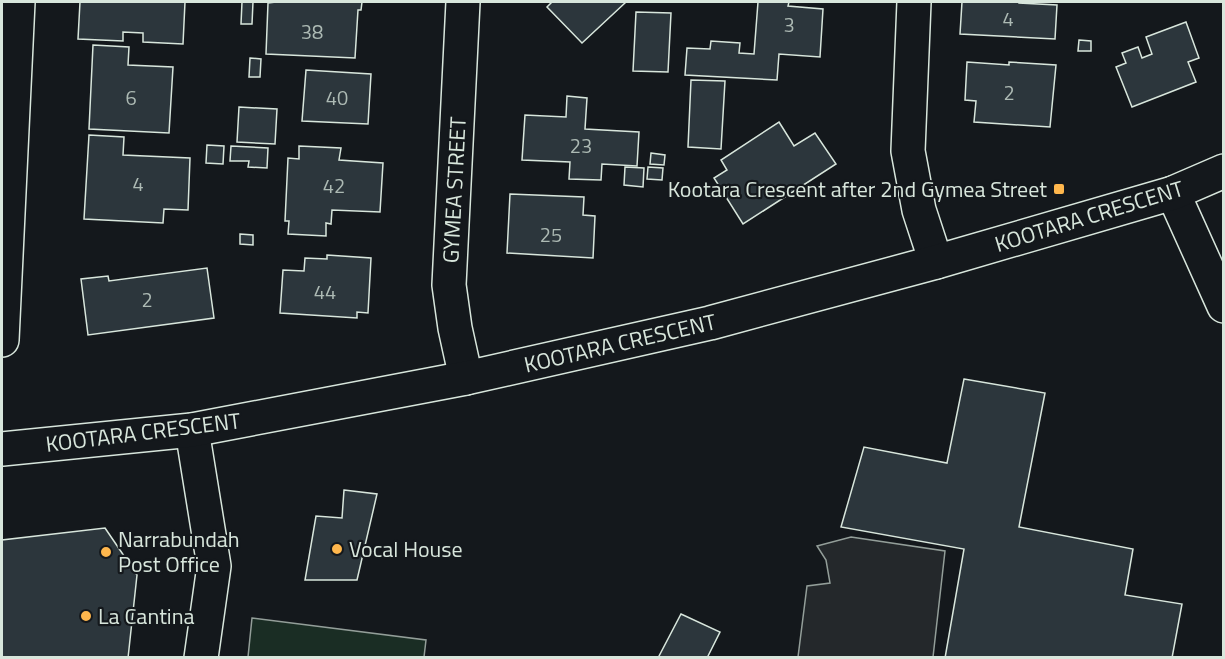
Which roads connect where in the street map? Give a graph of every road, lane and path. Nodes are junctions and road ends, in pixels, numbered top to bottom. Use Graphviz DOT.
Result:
graph roads {
  1 [pos="18,2"];
  2 [pos="463,2"];
  3 [pos="914,2"];
  4 [pos="1224,171"];
  5 [pos="1173,193"];
  6 [pos="936,262"];
  7 [pos="1224,306"];
  8 [pos="2,340"];
  9 [pos="466,378"];
  10 [pos="192,430"];
  11 [pos="2,449"];
  12 [pos="201,657"];
  1 -- 8 [label="street"];
  2 -- 9 [label="street, GYMEA STREET"];
  3 -- 6 [label="street"];
  4 -- 5 [label="street, KOOTARA CRESCENT"];
  5 -- 6 [label="street, KOOTARA CRESCENT"];
  5 -- 7 [label="street"];
  6 -- 9 [label="street, KOOTARA CRESCENT"];
  9 -- 10 [label="street, KOOTARA CRESCENT"];
  10 -- 11 [label="street, KOOTARA CRESCENT"];
  10 -- 12 [label="street"];
}
